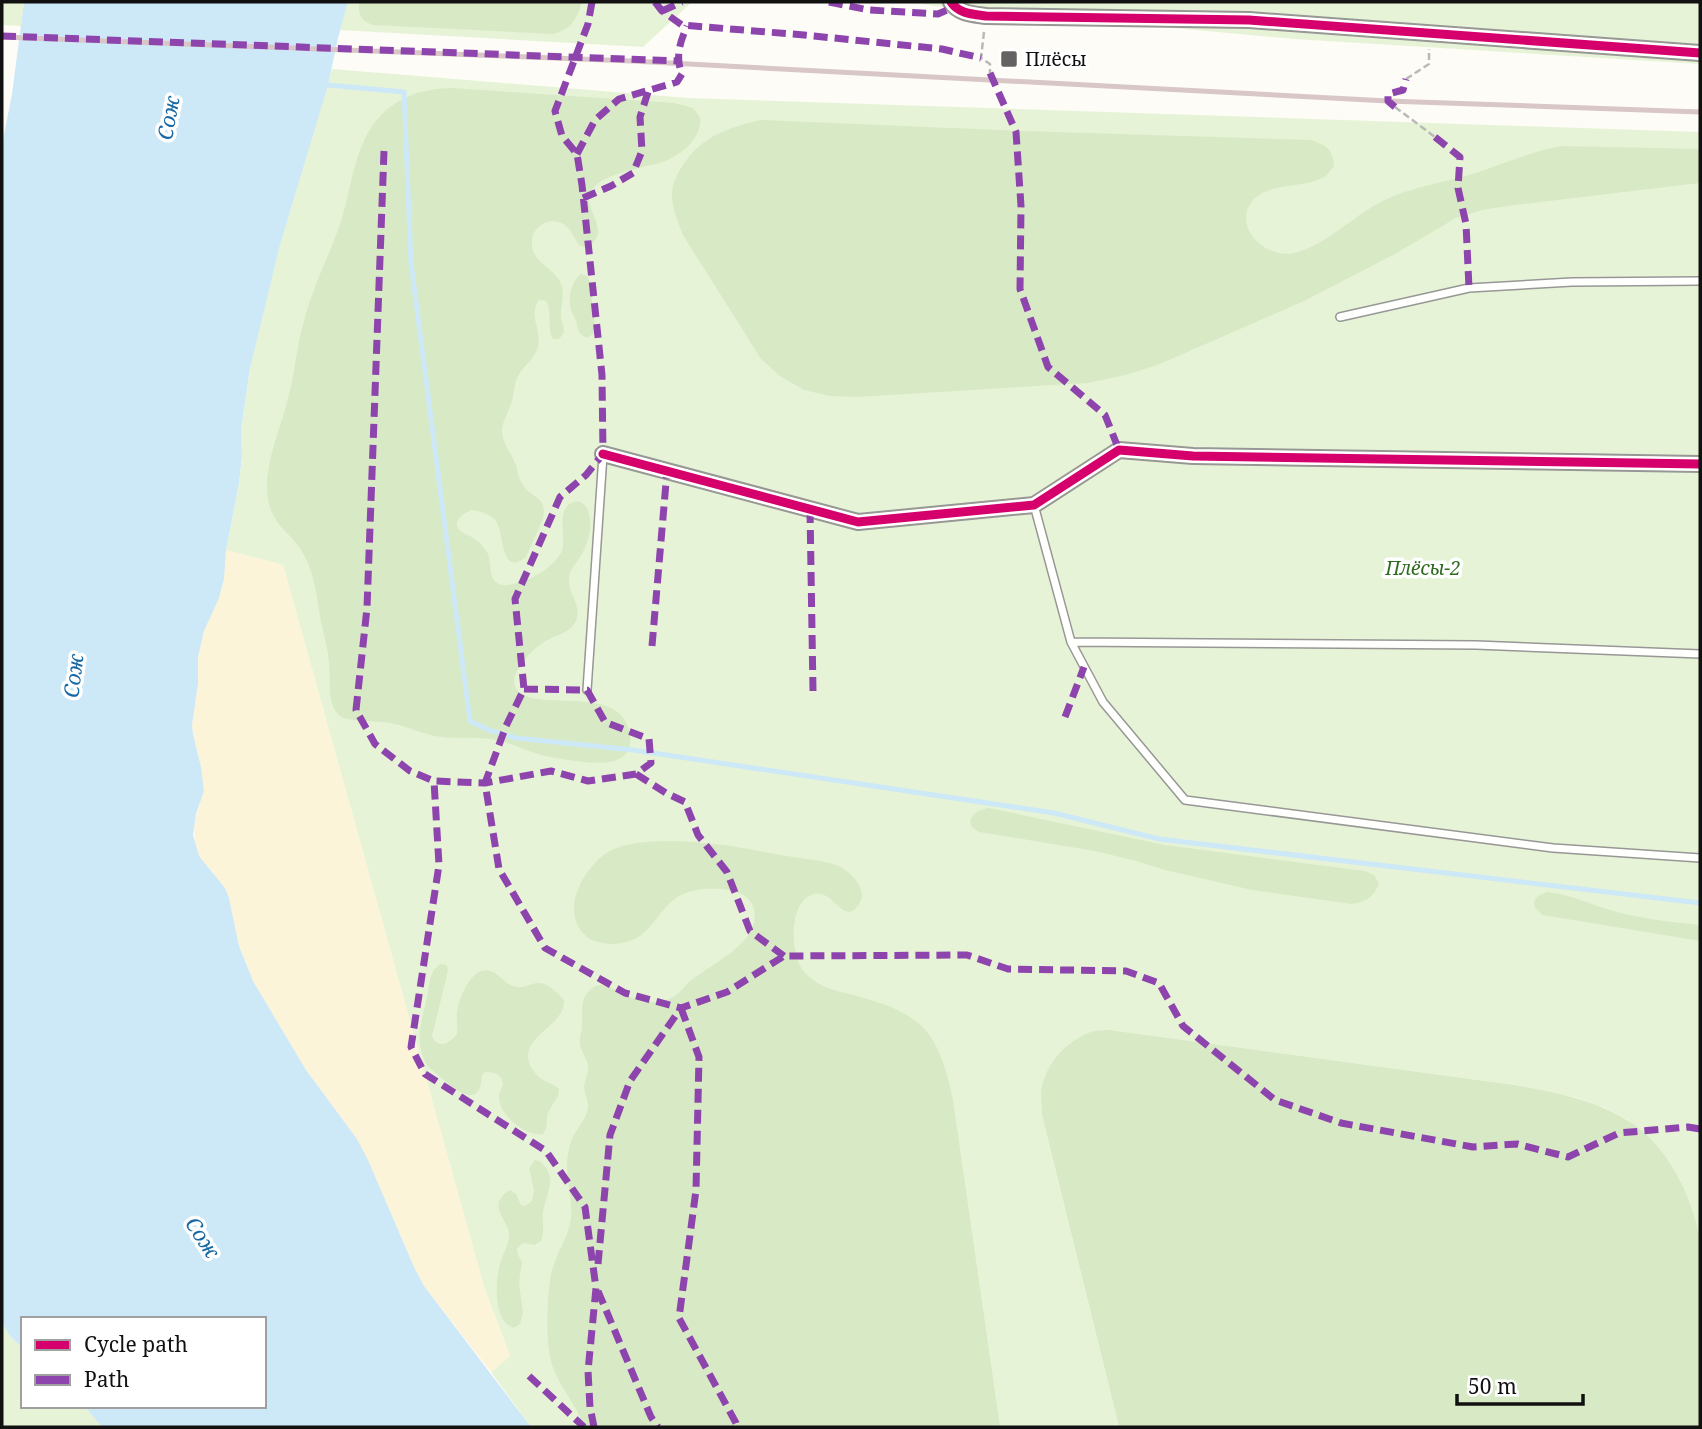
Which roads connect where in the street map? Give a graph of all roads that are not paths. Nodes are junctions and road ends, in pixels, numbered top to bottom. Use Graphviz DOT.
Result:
graph roads {
  1 [pos="951,2"];
  2 [pos="1700,53"];
  3 [pos="1700,281"];
  4 [pos="1340,317"];
  5 [pos="603,454"];
  6 [pos="1700,464"];
  7 [pos="1034,505"];
  8 [pos="1071,642"];
  9 [pos="1700,654"];
  10 [pos="587,690"];
  11 [pos="1700,858"];
  1 -- 2 [label="street"];
  3 -- 4 [label="lane"];
  5 -- 7 [label="street"];
  5 -- 10 [label="lane"];
  6 -- 7 [label="street"];
  7 -- 8 [label="lane"];
  8 -- 9 [label="lane"];
  8 -- 11 [label="lane"];
}
